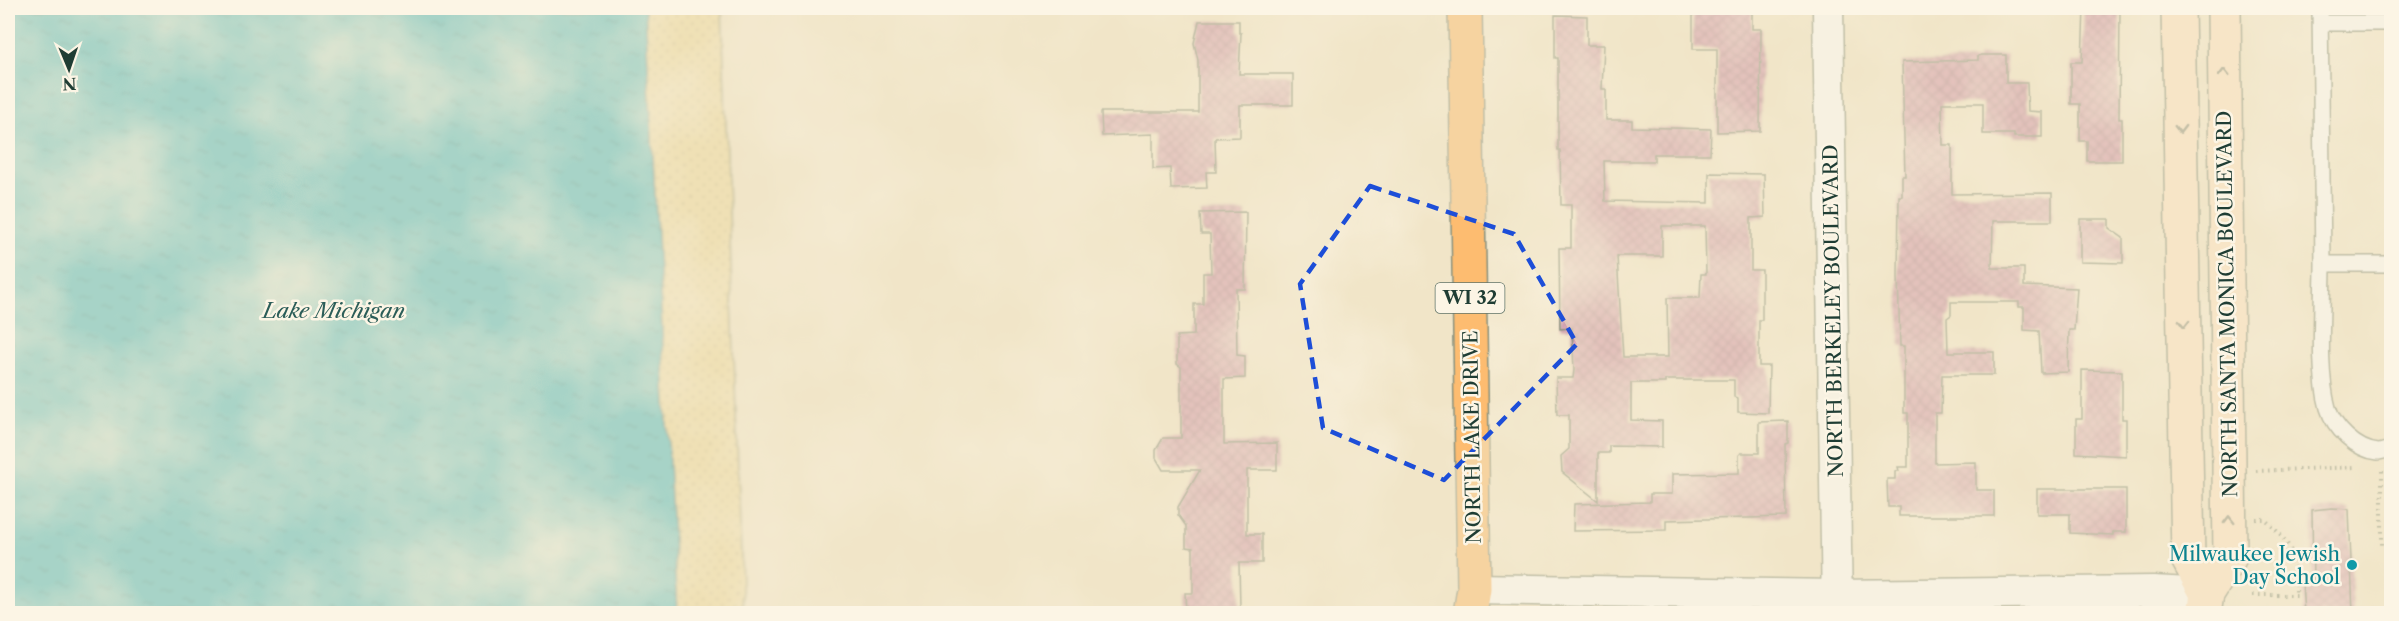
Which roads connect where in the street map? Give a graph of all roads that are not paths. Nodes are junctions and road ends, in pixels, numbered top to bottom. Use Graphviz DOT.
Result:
graph roads {
  1 [pos="1465,8"];
  2 [pos="1828,8"];
  3 [pos="2178,8"];
  4 [pos="2224,8"];
  5 [pos="2320,8"];
  6 [pos="2322,23"];
  7 [pos="2391,23"];
  8 [pos="2323,264"];
  9 [pos="2391,264"];
  10 [pos="2391,449"];
  11 [pos="1472,601"];
  12 [pos="1837,604"];
  13 [pos="2206,604"];
  1 -- 11 [label="main road, NORTH LAKE DRIVE / WI 32"];
  2 -- 12 [label="street, NORTH BERKELEY BOULEVARD"];
  3 -- 13 [label="street, one-way"];
  13 -- 4 [label="street, NORTH SANTA MONICA BOULEVARD, one-way"];
  5 -- 6 [label="lane"];
  6 -- 7 [label="lane"];
  6 -- 8 [label="lane"];
  8 -- 9 [label="lane"];
  8 -- 10 [label="lane"];
  11 -- 12 [label="street"];
  12 -- 13 [label="street"];
}
